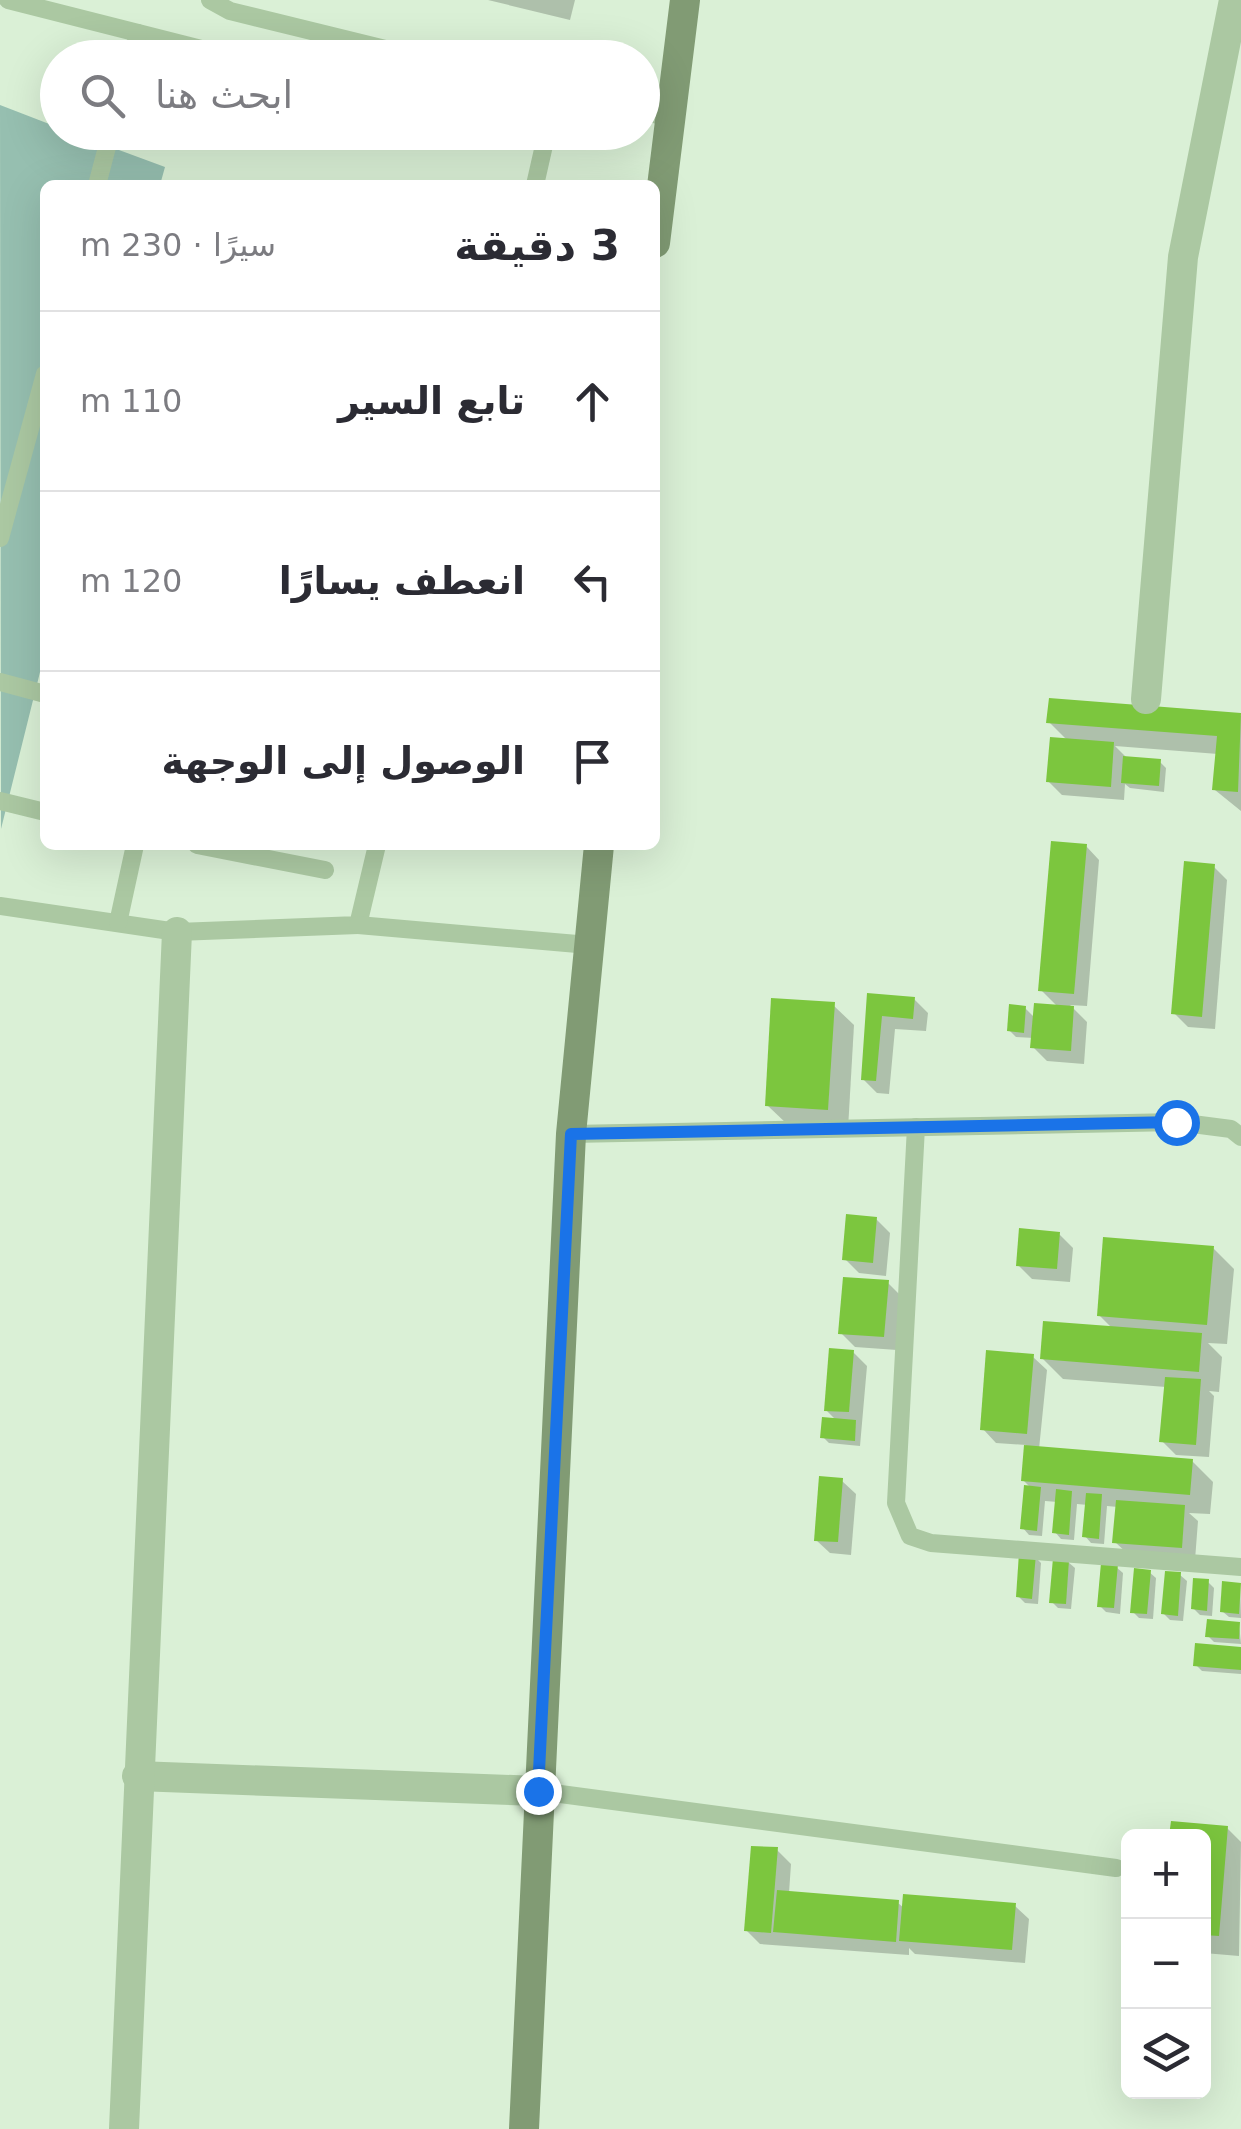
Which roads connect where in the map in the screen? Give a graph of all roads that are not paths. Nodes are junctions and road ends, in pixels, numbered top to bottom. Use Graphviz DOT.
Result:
graph roads {
  1 [pos="8,0"];
  2 [pos="210,0"];
  3 [pos="685,0"];
  4 [pos="1234,0"];
  5 [pos="138,33"];
  6 [pos="136,40"];
  7 [pos="166,40"];
  8 [pos="348,40"];
  9 [pos="660,98"];
  10 [pos="106,150"];
  11 [pos="543,150"];
  12 [pos="656,150"];
  13 [pos="98,180"];
  14 [pos="536,180"];
  15 [pos="655,180"];
  16 [pos="40,392"];
  17 [pos="0,538"];
  18 [pos="0,682"];
  19 [pos="40,693"];
  20 [pos="1146,699"];
  21 [pos="0,801"];
  22 [pos="40,811"];
  23 [pos="134,850"];
  24 [pos="222,850"];
  25 [pos="376,850"];
  26 [pos="598,850"];
  27 [pos="325,870"];
  28 [pos="0,906"];
  29 [pos="118,923"];
  30 [pos="358,925"];
  31 [pos="176,932"];
  32 [pos="589,945"];
  33 [pos="916,1127"];
  34 [pos="571,1134"];
  35 [pos="1241,1137"];
  36 [pos="1241,1568"];
  37 [pos="137,1776"];
  38 [pos="538,1791"];
  39 [pos="1116,1868"];
  40 [pos="124,2129"];
  41 [pos="524,2129"];
  1 -- 5 [label="lane"];
  2 -- 8 [label="lane"];
  3 -- 9 [label="street"];
  4 -- 20 [label="street"];
  5 -- 6 [label="lane"];
  5 -- 7 [label="lane"];
  10 -- 13 [label="lane"];
  11 -- 14 [label="lane"];
  12 -- 15 [label="street"];
  16 -- 17 [label="lane"];
  18 -- 19 [label="lane"];
  21 -- 22 [label="lane"];
  23 -- 29 [label="lane"];
  24 -- 27 [label="lane"];
  25 -- 30 [label="lane"];
  26 -- 32 [label="street"];
  28 -- 29 [label="lane"];
  29 -- 31 [label="lane"];
  30 -- 31 [label="lane"];
  30 -- 32 [label="lane"];
  31 -- 37 [label="street"];
  32 -- 34 [label="street"];
  33 -- 34 [label="lane"];
  33 -- 35 [label="lane"];
  33 -- 36 [label="lane"];
  34 -- 38 [label="street"];
  37 -- 38 [label="street"];
  37 -- 40 [label="street"];
  38 -- 39 [label="lane"];
  38 -- 41 [label="street"];
}
